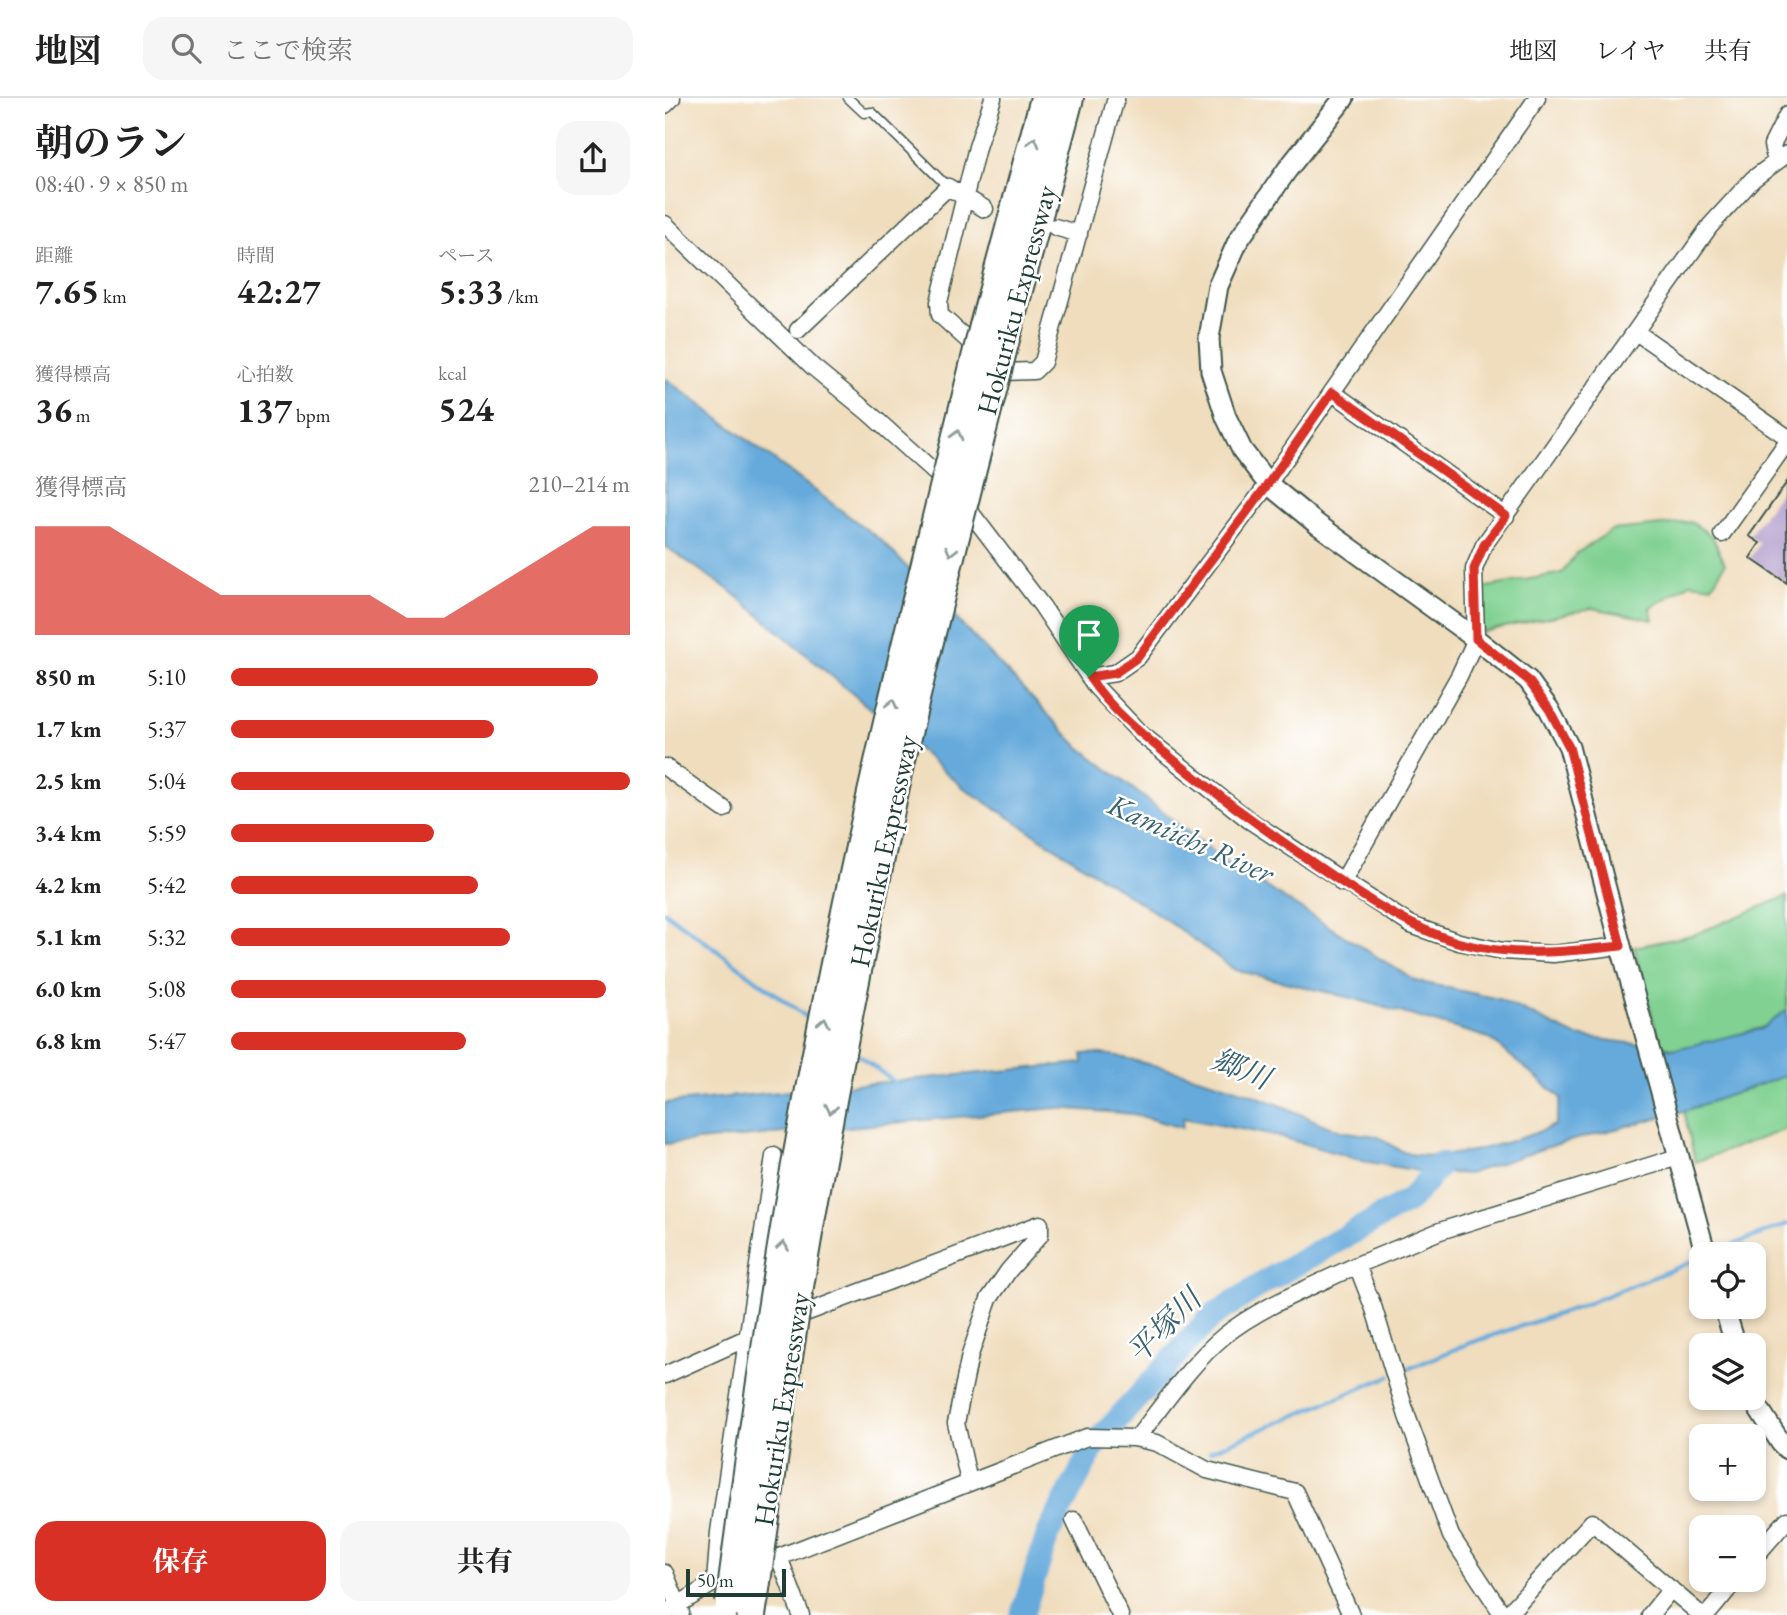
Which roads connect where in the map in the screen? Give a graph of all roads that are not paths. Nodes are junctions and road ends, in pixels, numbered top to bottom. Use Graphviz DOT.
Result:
graph roads {
  1 [pos="673,98"];
  2 [pos="848,98"];
  3 [pos="993,98"];
  4 [pos="1045,98"];
  5 [pos="1069,98"];
  6 [pos="1116,98"];
  7 [pos="1344,98"];
  8 [pos="1537,98"];
  9 [pos="665,105"];
  10 [pos="1787,115"];
  11 [pos="1781,158"];
  12 [pos="948,187"];
  13 [pos="965,199"];
  14 [pos="985,209"];
  15 [pos="665,224"];
  16 [pos="1055,227"];
  17 [pos="1079,234"];
  18 [pos="798,330"];
  19 [pos="1636,332"];
  20 [pos="994,334"];
  21 [pos="1332,392"];
  22 [pos="1787,440"];
  23 [pos="1268,484"];
  24 [pos="1506,516"];
  25 [pos="1722,534"];
  26 [pos="1476,639"];
  27 [pos="1089,677"];
  28 [pos="665,767"];
  29 [pos="724,809"];
  30 [pos="1342,883"];
  31 [pos="1622,950"];
  32 [pos="1677,1154"];
  33 [pos="774,1156"];
  34 [pos="1702,1242"];
  35 [pos="1357,1265"];
  36 [pos="748,1338"];
  37 [pos="665,1375"];
  38 [pos="1760,1410"];
  39 [pos="1134,1438"];
  40 [pos="1787,1448"];
  41 [pos="969,1482"];
  42 [pos="1074,1520"];
  43 [pos="1787,1520"];
  44 [pos="1766,1544"];
  45 [pos="779,1557"];
  46 [pos="665,1573"];
  47 [pos="1671,1589"];
  48 [pos="1726,1592"];
  49 [pos="735,1602"];
  50 [pos="675,1611"];
  51 [pos="801,1615"];
  52 [pos="1120,1615"];
  53 [pos="1351,1615"];
  54 [pos="1505,1615"];
  55 [pos="1650,1615"];
  56 [pos="1701,1615"];
  57 [pos="1707,1615"];
  1 -- 9 [label="street"];
  2 -- 12 [label="lane"];
  3 -- 13 [label="street"];
  20 -- 4 [label="highway, Hokuriku Expressway, one-way"];
  5 -- 20 [label="highway, Hokuriku Expressway"];
  6 -- 17 [label="street"];
  7 -- 23 [label="street"];
  8 -- 21 [label="street"];
  10 -- 11 [label="street"];
  11 -- 19 [label="street"];
  12 -- 13 [label="street"];
  12 -- 18 [label="street"];
  13 -- 14 [label="street"];
  13 -- 17 [label="street"];
  15 -- 27 [label="street"];
  16 -- 17 [label="street"];
  19 -- 22 [label="street"];
  19 -- 24 [label="street"];
  20 -- 49 [label="highway, Hokuriku Expressway, bridge"];
  21 -- 23 [label="street"];
  21 -- 24 [label="street"];
  22 -- 25 [label="street"];
  23 -- 26 [label="street"];
  23 -- 27 [label="street"];
  24 -- 26 [label="street"];
  26 -- 30 [label="street"];
  26 -- 31 [label="street"];
  27 -- 30 [label="street"];
  28 -- 29 [label="street"];
  30 -- 31 [label="street"];
  31 -- 32 [label="street"];
  32 -- 34 [label="street"];
  32 -- 35 [label="street"];
  33 -- 36 [label="street"];
  35 -- 39 [label="street"];
  35 -- 54 [label="street"];
  36 -- 37 [label="street"];
  36 -- 41 [label="street"];
  36 -- 49 [label="street"];
  38 -- 40 [label="street"];
  39 -- 41 [label="street"];
  39 -- 53 [label="street"];
  41 -- 45 [label="street"];
  42 -- 52 [label="street"];
  43 -- 44 [label="street"];
  45 -- 49 [label="street"];
  45 -- 51 [label="street"];
  46 -- 50 [label="street"];
  47 -- 54 [label="street"];
  47 -- 55 [label="street"];
  47 -- 56 [label="street"];
  48 -- 57 [label="street"];
  49 -- 50 [label="street"];
}
